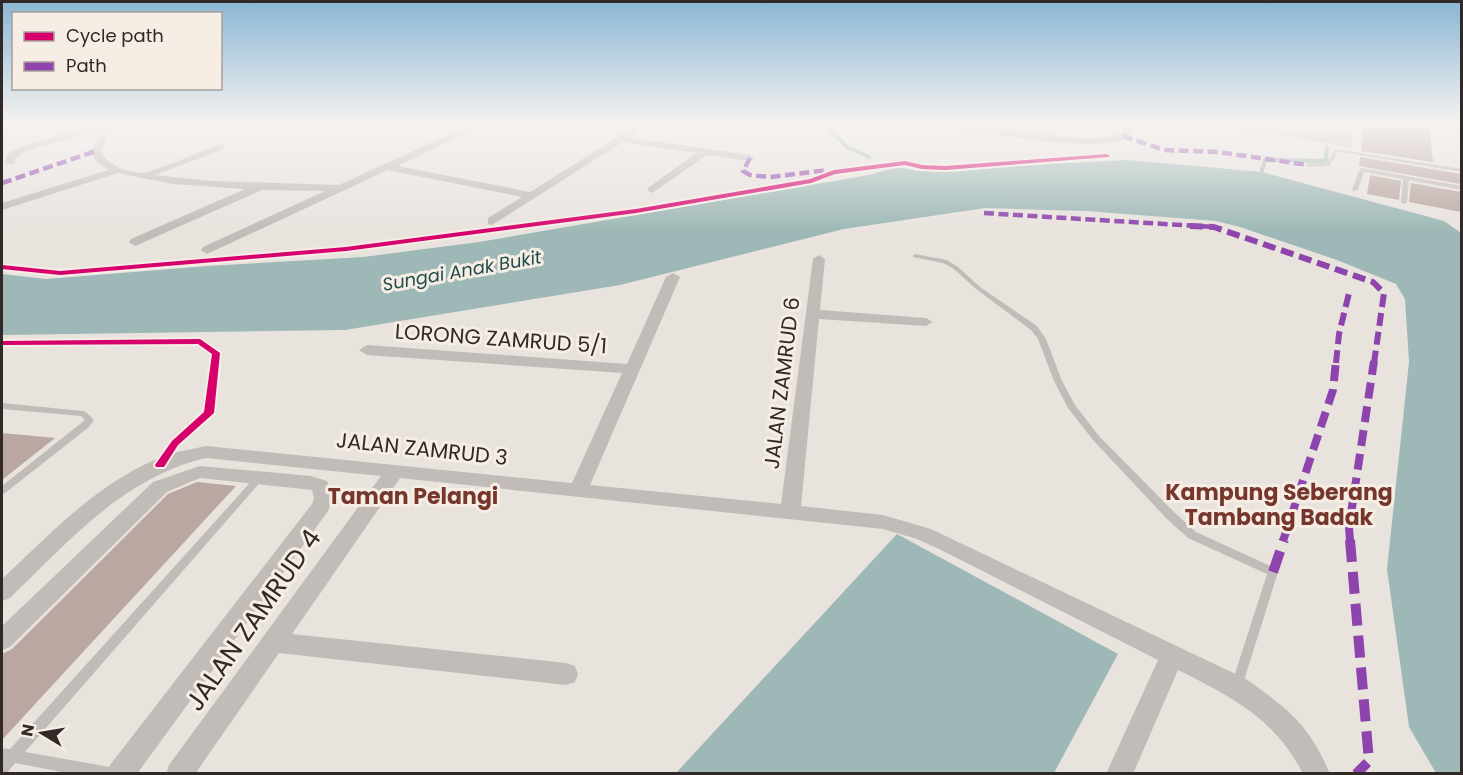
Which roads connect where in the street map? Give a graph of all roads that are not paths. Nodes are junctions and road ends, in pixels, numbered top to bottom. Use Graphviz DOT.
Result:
graph roads {
  1 [pos="11,159"];
  2 [pos="99,159"];
  3 [pos="189,159"];
  4 [pos="405,159"];
  5 [pos="590,159"];
  6 [pos="694,159"];
  7 [pos="1331,159"];
  8 [pos="1390,159"];
  9 [pos="9,163"];
  10 [pos="1308,165"];
  11 [pos="388,167"];
  12 [pos="118,170"];
  13 [pos="1461,171"];
  14 [pos="141,177"];
  15 [pos="1406,178"];
  16 [pos="260,187"];
  17 [pos="344,188"];
  18 [pos="1461,188"];
  19 [pos="652,190"];
  20 [pos="1355,190"];
  21 [pos="532,196"];
  22 [pos="1404,202"];
  23 [pos="2,207"];
  24 [pos="492,221"];
  25 [pos="135,242"];
  26 [pos="207,250"];
  27 [pos="915,256"];
  28 [pos="819,259"];
  29 [pos="673,277"];
  30 [pos="814,314"];
  31 [pos="926,322"];
  32 [pos="367,350"];
  33 [pos="631,369"];
  34 [pos="2,406"];
  35 [pos="395,471"];
  36 [pos="261,477"];
  37 [pos="579,489"];
  38 [pos="2,491"];
  39 [pos="790,512"];
  40 [pos="2,591"];
  41 [pos="2,640"];
  42 [pos="272,642"];
  43 [pos="1172,656"];
  44 [pos="566,674"];
  45 [pos="1237,687"];
  46 [pos="7,755"];
  47 [pos="2,768"];
  48 [pos="1120,773"];
  49 [pos="110,774"];
  50 [pos="120,774"];
  51 [pos="180,774"];
  52 [pos="1317,774"];
  1 -- 9 [label="street"];
  2 -- 12 [label="street"];
  3 -- 14 [label="street"];
  4 -- 11 [label="street"];
  5 -- 21 [label="street"];
  6 -- 19 [label="street"];
  7 -- 10 [label="lane"];
  8 -- 13 [label="lane"];
  11 -- 17 [label="street"];
  11 -- 21 [label="street"];
  12 -- 14 [label="street"];
  12 -- 23 [label="street"];
  14 -- 16 [label="street"];
  15 -- 18 [label="lane"];
  15 -- 20 [label="lane"];
  15 -- 22 [label="lane"];
  16 -- 17 [label="street"];
  16 -- 25 [label="street"];
  17 -- 26 [label="street"];
  21 -- 24 [label="street"];
  27 -- 45 [label="lane"];
  28 -- 30 [label="street, JALAN ZAMRUD 6"];
  29 -- 33 [label="street"];
  30 -- 31 [label="street"];
  30 -- 39 [label="street, JALAN ZAMRUD 6"];
  32 -- 33 [label="street, LORONG ZAMRUD 5/1"];
  33 -- 37 [label="street"];
  34 -- 38 [label="lane"];
  35 -- 37 [label="street, JALAN ZAMRUD 3"];
  35 -- 40 [label="street, JALAN ZAMRUD 3"];
  35 -- 42 [label="street, JALAN ZAMRUD 4"];
  36 -- 41 [label="street"];
  36 -- 46 [label="lane"];
  36 -- 50 [label="street"];
  37 -- 39 [label="street, JALAN ZAMRUD 3"];
  39 -- 43 [label="street, JALAN ZAMRUD 3"];
  42 -- 44 [label="street"];
  42 -- 51 [label="street, JALAN ZAMRUD 4"];
  43 -- 45 [label="street, JALAN ZAMRUD 3"];
  43 -- 48 [label="street"];
  45 -- 52 [label="street, JALAN ZAMRUD 3"];
  46 -- 47 [label="lane"];
  46 -- 49 [label="lane"];
}
